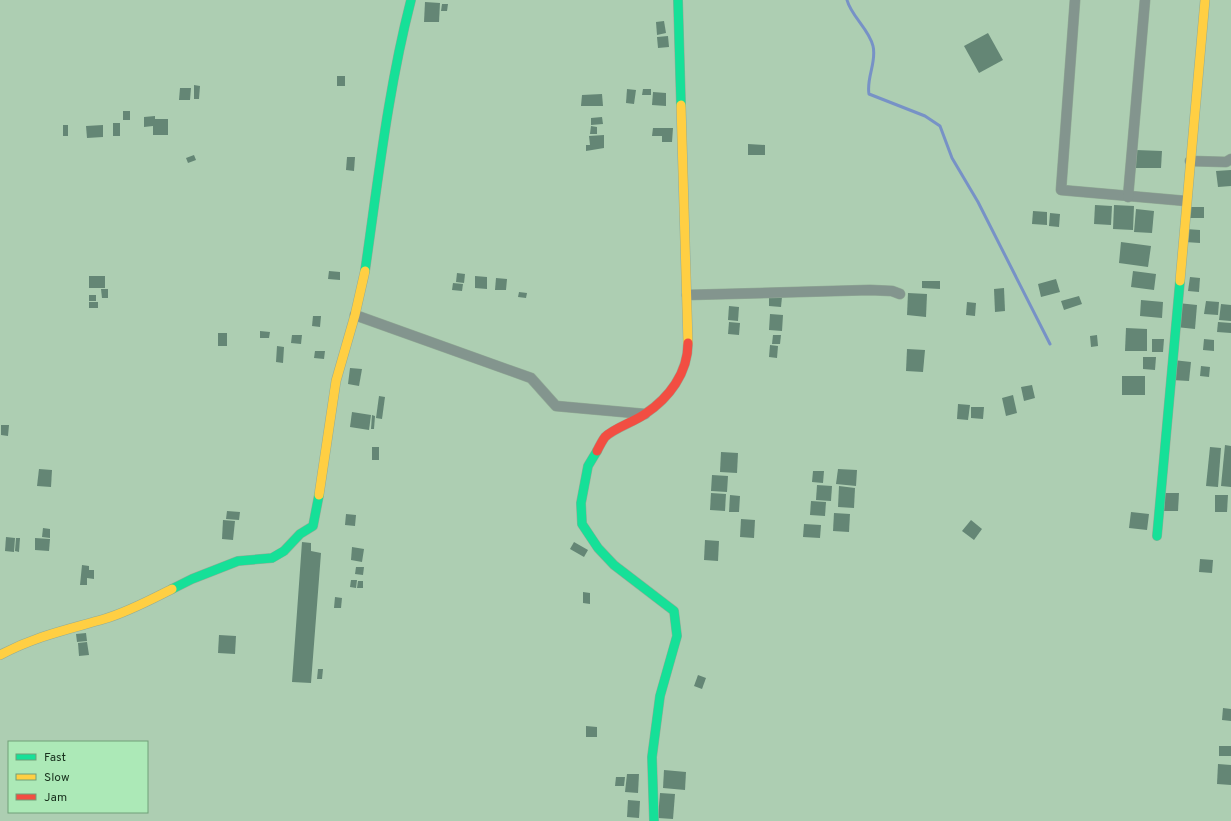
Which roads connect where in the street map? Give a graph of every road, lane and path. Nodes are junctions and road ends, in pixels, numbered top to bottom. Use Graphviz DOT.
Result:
graph roads {
  1 [pos="412,0"];
  2 [pos="678,0"];
  3 [pos="1075,0"];
  4 [pos="1145,0"];
  5 [pos="1205,0"];
  6 [pos="1231,159"];
  7 [pos="1190,161"];
  8 [pos="1128,197"];
  9 [pos="1186,201"];
  10 [pos="900,294"];
  11 [pos="687,295"];
  12 [pos="355,315"];
  13 [pos="645,414"];
  14 [pos="1157,536"];
  15 [pos="0,655"];
  16 [pos="654,821"];
  1 -- 12 [label="street"];
  2 -- 11 [label="street"];
  3 -- 8 [label="street"];
  4 -- 8 [label="street"];
  5 -- 7 [label="street"];
  6 -- 7 [label="street"];
  7 -- 9 [label="street"];
  8 -- 9 [label="street"];
  9 -- 14 [label="street"];
  10 -- 11 [label="street"];
  11 -- 13 [label="street"];
  12 -- 13 [label="street"];
  12 -- 15 [label="street"];
  13 -- 16 [label="street"];
}
